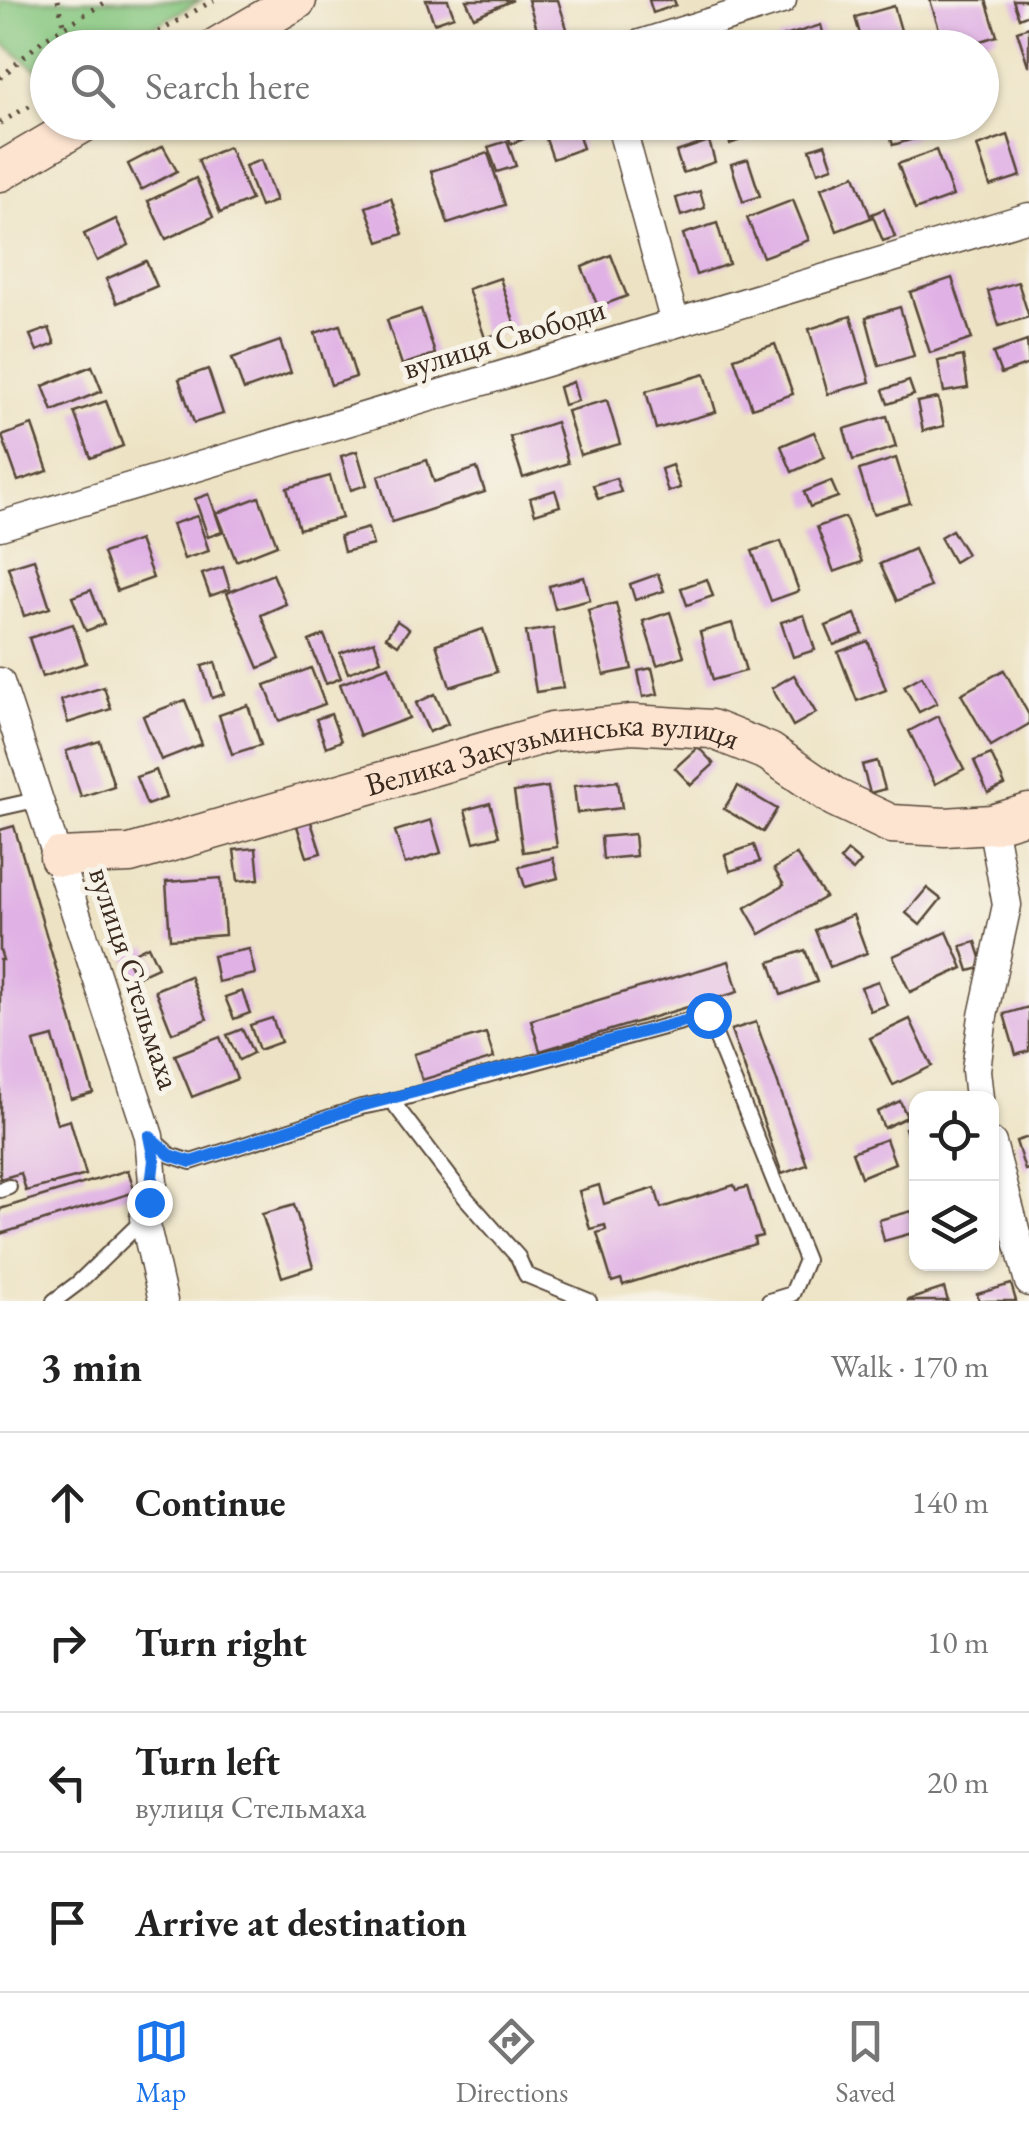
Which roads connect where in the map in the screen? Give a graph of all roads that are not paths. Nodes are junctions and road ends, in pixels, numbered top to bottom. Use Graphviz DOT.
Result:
graph roads {
  1 [pos="297,0"];
  2 [pos="782,0"];
  3 [pos="246,30"];
  4 [pos="685,30"];
  5 [pos="54,140"];
  6 [pos="625,140"];
  7 [pos="0,172"];
  8 [pos="1029,217"];
  9 [pos="675,323"];
  10 [pos="0,526"];
  11 [pos="0,682"];
  12 [pos="40,800"];
  13 [pos="0,808"];
  14 [pos="1029,814"];
  15 [pos="992,824"];
  16 [pos="59,857"];
  17 [pos="1018,906"];
  18 [pos="978,1091"];
  19 [pos="392,1101"];
  20 [pos="149,1136"];
  21 [pos="999,1169"];
  22 [pos="144,1218"];
  23 [pos="1029,1282"];
  24 [pos="793,1297"];
  25 [pos="54,1301"];
  26 [pos="163,1301"];
  27 [pos="589,1301"];
  28 [pos="769,1301"];
  1 -- 3 [label="street"];
  2 -- 4 [label="street"];
  5 -- 7 [label="street"];
  6 -- 9 [label="street"];
  8 -- 9 [label="street, вулиця Свободи"];
  9 -- 10 [label="street, вулиця Свободи"];
  11 -- 12 [label="street, вулиця Стельмаха"];
  12 -- 13 [label="lane"];
  12 -- 16 [label="street, вулиця Стельмаха"];
  14 -- 15 [label="street, Велика Закузьминська вулиця"];
  15 -- 16 [label="street, Велика Закузьминська вулиця"];
  15 -- 17 [label="street"];
  16 -- 20 [label="street, вулиця Стельмаха"];
  17 -- 18 [label="street"];
  19 -- 20 [label="lane"];
  19 -- 24 [label="lane"];
  19 -- 27 [label="lane"];
  20 -- 22 [label="street, вулиця Стельмаха"];
  21 -- 23 [label="street"];
  22 -- 25 [label="lane"];
  22 -- 26 [label="street, вулиця Стельмаха"];
  24 -- 28 [label="lane"];
}
